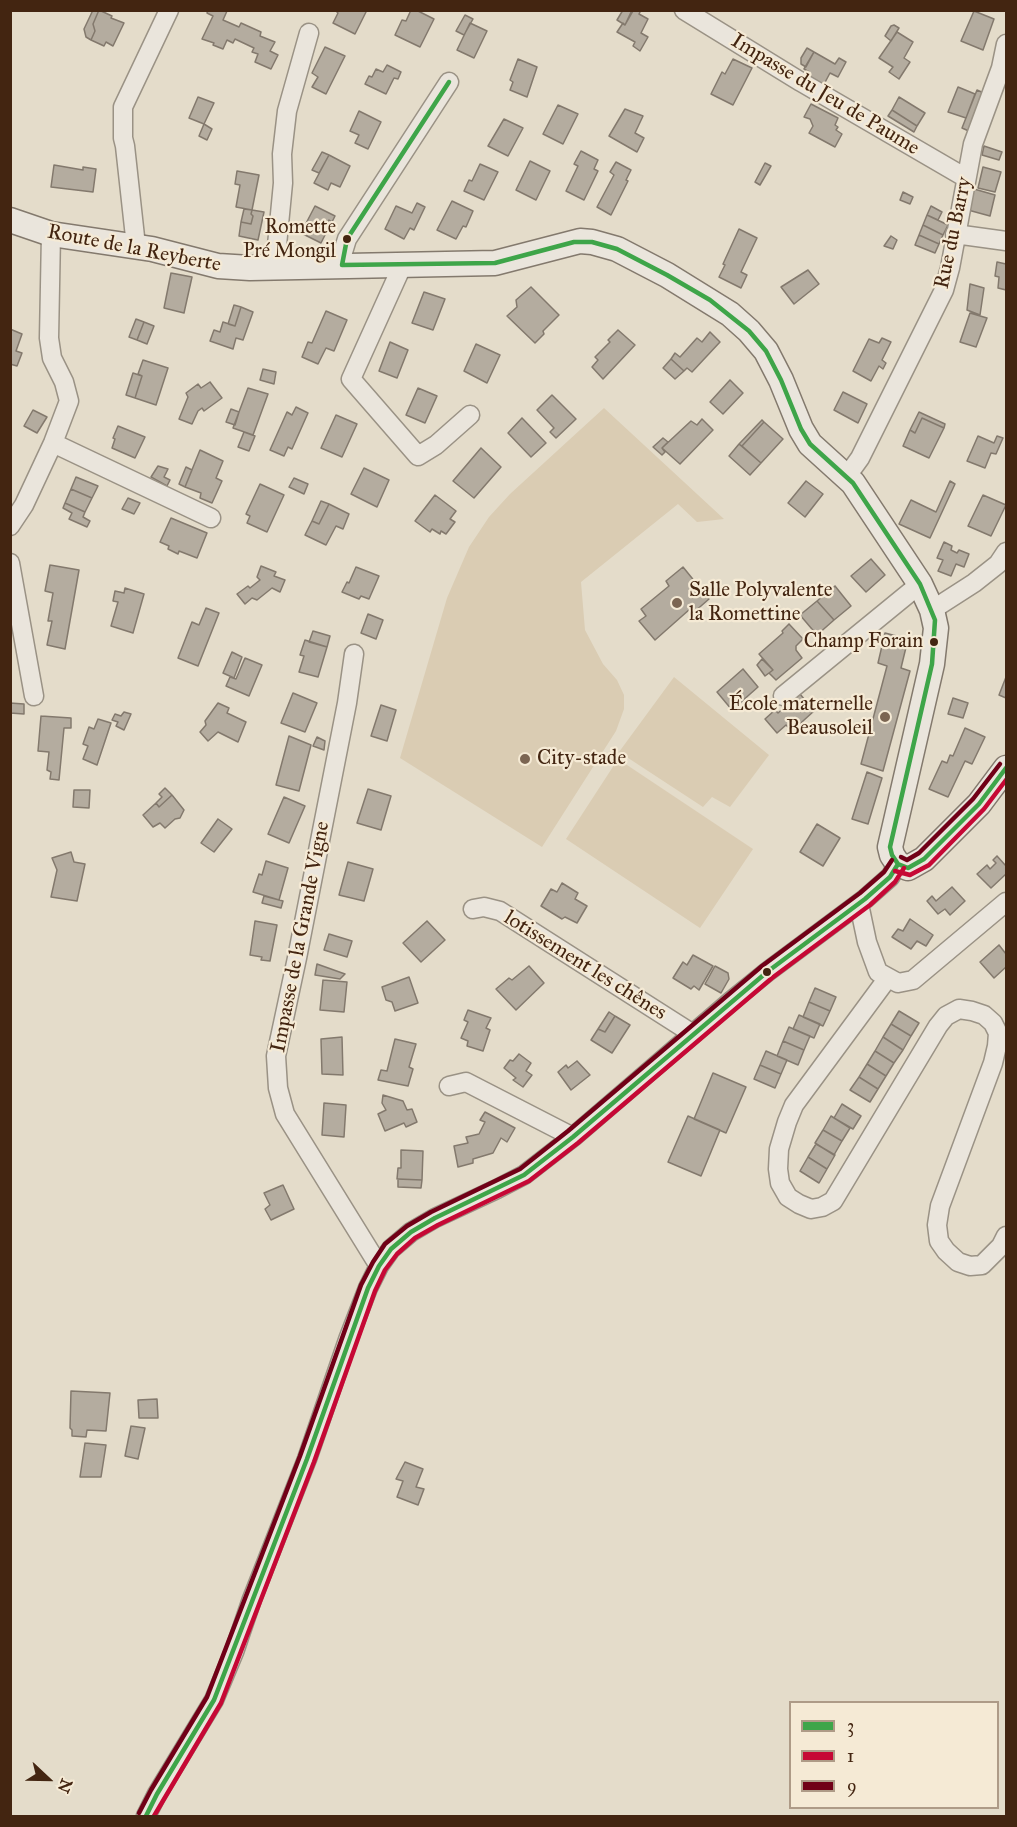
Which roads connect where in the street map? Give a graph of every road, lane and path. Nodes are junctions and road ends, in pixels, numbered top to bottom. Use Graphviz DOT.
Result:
graph roads {
  1 [pos="169,10"];
  2 [pos="684,10"];
  3 [pos="309,33"];
  4 [pos="1006,44"];
  5 [pos="449,82"];
  6 [pos="966,178"];
  7 [pos="10,220"];
  8 [pos="51,234"];
  9 [pos="955,234"];
  10 [pos="1006,241"];
  11 [pos="136,246"];
  12 [pos="403,264"];
  13 [pos="342,265"];
  14 [pos="275,266"];
  15 [pos="470,415"];
  16 [pos="53,443"];
  17 [pos="847,476"];
  18 [pos="211,518"];
  19 [pos="10,526"];
  20 [pos="1006,552"];
  21 [pos="10,563"];
  22 [pos="920,584"];
  23 [pos="932,610"];
  24 [pos="354,654"];
  25 [pos="34,696"];
  26 [pos="783,696"];
  27 [pos="1006,768"];
  28 [pos="898,864"];
  29 [pos="1006,902"];
  30 [pos="859,904"];
  31 [pos="473,909"];
  32 [pos="887,979"];
  33 [pos="693,1034"];
  34 [pos="449,1086"];
  35 [pos="573,1137"];
  36 [pos="1006,1236"];
  37 [pos="379,1266"];
  38 [pos="146,1816"];
  1 -- 11 [label="street"];
  2 -- 6 [label="street, Impasse du Jeu de Paume"];
  3 -- 14 [label="street"];
  4 -- 6 [label="street, Rue du Barry"];
  5 -- 13 [label="street"];
  6 -- 9 [label="street, Rue du Barry"];
  7 -- 8 [label="main road, Route de la Reyberte"];
  8 -- 11 [label="main road, Route de la Reyberte"];
  8 -- 16 [label="street"];
  9 -- 10 [label="street"];
  9 -- 17 [label="street, Rue du Barry"];
  11 -- 14 [label="main road, Route de la Reyberte"];
  12 -- 13 [label="main road, Route de la Reyberte"];
  12 -- 15 [label="street"];
  12 -- 17 [label="main road, Route de la Reyberte"];
  13 -- 14 [label="main road, Route de la Reyberte"];
  16 -- 18 [label="street"];
  16 -- 19 [label="street"];
  17 -- 22 [label="main road, Route de la Reyberte"];
  20 -- 23 [label="street"];
  21 -- 25 [label="street"];
  22 -- 23 [label="main road, Route de la Reyberte"];
  22 -- 26 [label="street"];
  23 -- 28 [label="main road, Route de la Reyberte"];
  24 -- 37 [label="street, Impasse de la Grande Vigne"];
  27 -- 28 [label="main road"];
  28 -- 30 [label="street"];
  29 -- 32 [label="street"];
  30 -- 32 [label="street"];
  30 -- 33 [label="street"];
  31 -- 33 [label="street, lotissement les chênes"];
  32 -- 36 [label="street"];
  33 -- 35 [label="street"];
  34 -- 35 [label="street"];
  35 -- 37 [label="street"];
  37 -- 38 [label="street"];
}
